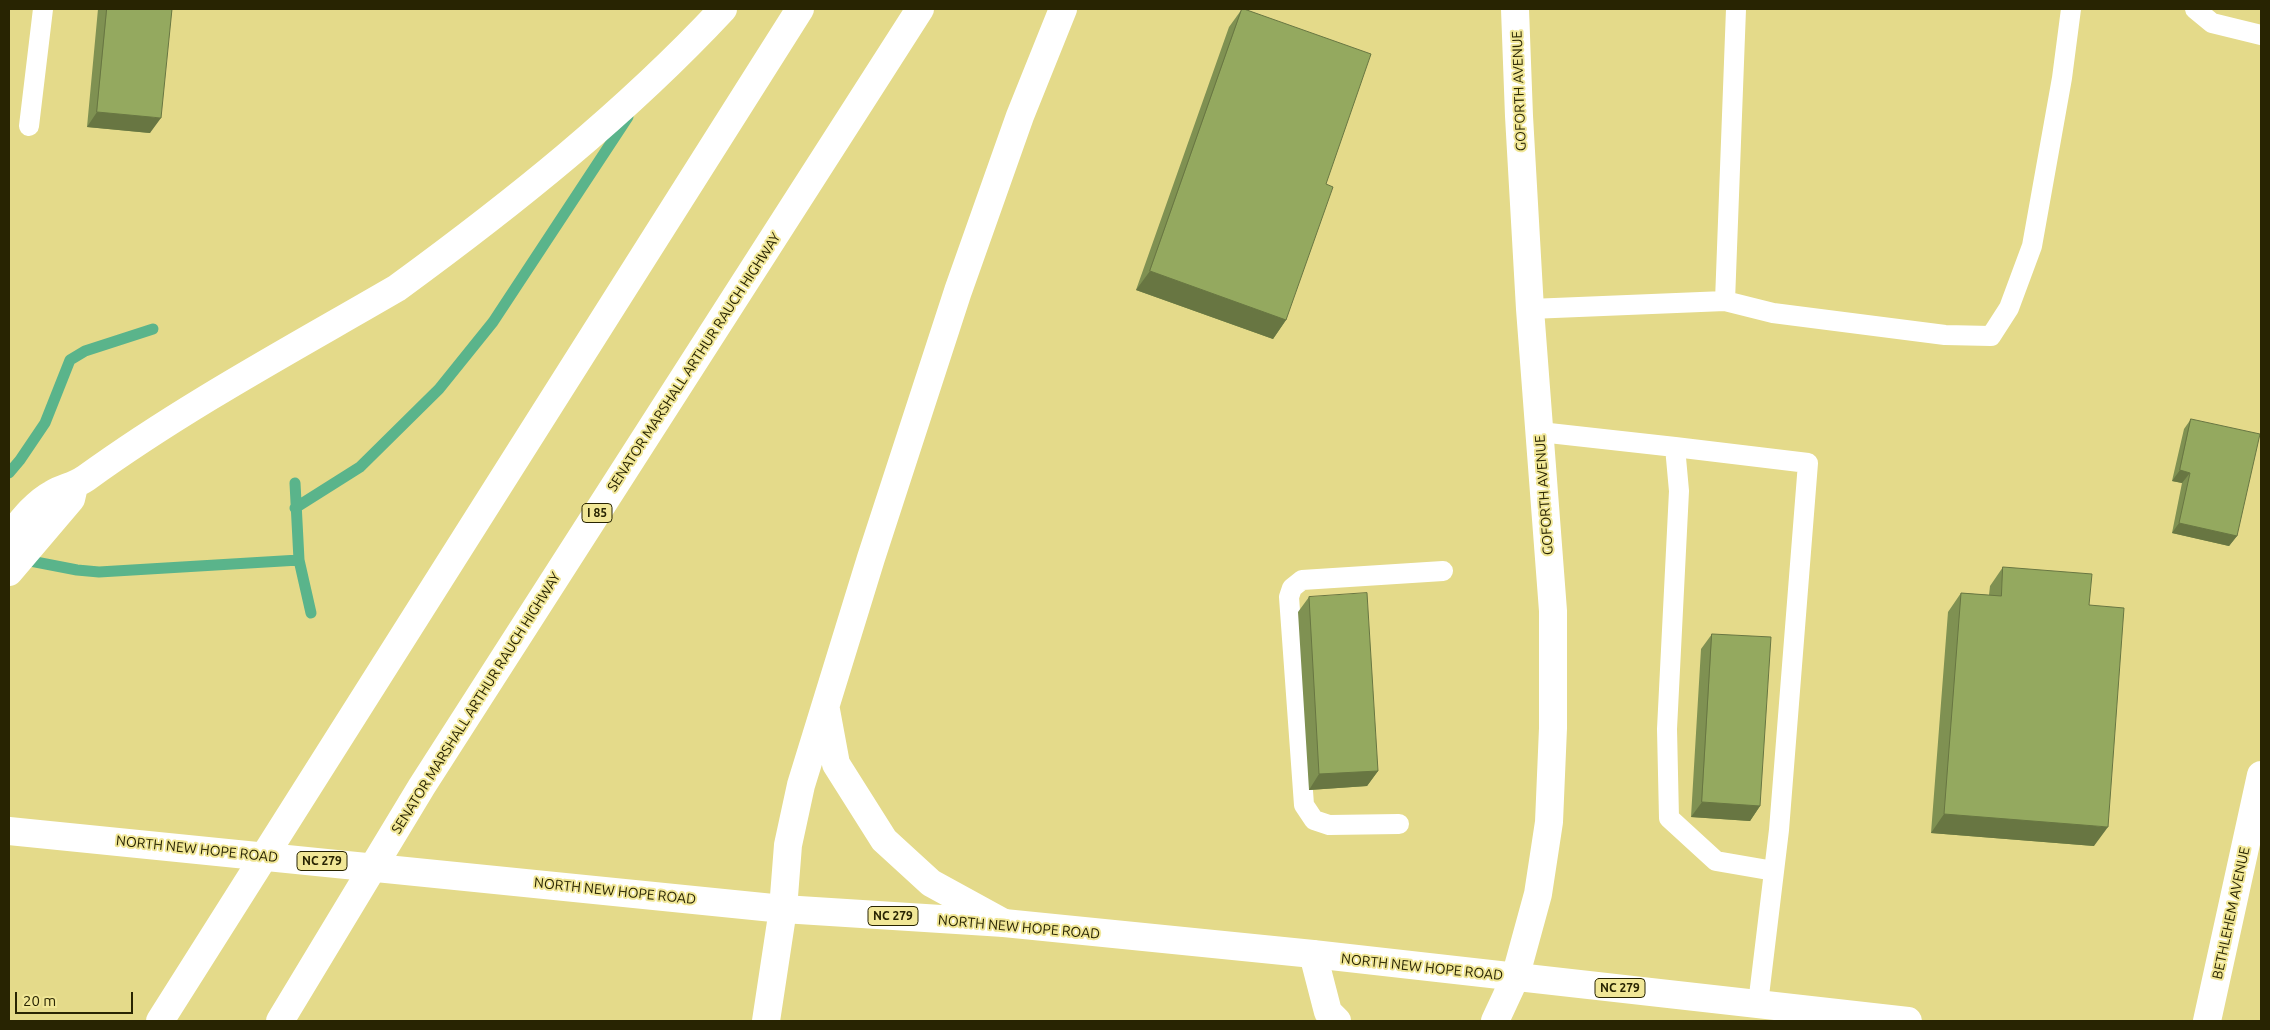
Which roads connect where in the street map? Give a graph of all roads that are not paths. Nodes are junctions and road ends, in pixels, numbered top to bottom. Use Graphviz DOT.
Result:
graph roads {
  1 [pos="43,9"];
  2 [pos="723,9"];
  3 [pos="800,9"];
  4 [pos="920,9"];
  5 [pos="1064,9"];
  6 [pos="1516,9"];
  7 [pos="1736,9"];
  8 [pos="2071,9"];
  9 [pos="2195,9"];
  10 [pos="2261,35"];
  11 [pos="30,126"];
  12 [pos="1725,301"];
  13 [pos="1530,309"];
  14 [pos="1540,432"];
  15 [pos="1675,447"];
  16 [pos="74,486"];
  17 [pos="9,537"];
  18 [pos="1443,571"];
  19 [pos="9,572"];
  20 [pos="825,707"];
  21 [pos="2261,775"];
  22 [pos="1399,824"];
  23 [pos="9,831"];
  24 [pos="1774,871"];
  25 [pos="783,909"];
  26 [pos="1004,923"];
  27 [pos="1313,954"];
  28 [pos="1515,978"];
  29 [pos="1758,1004"];
  30 [pos="160,1021"];
  31 [pos="280,1021"];
  32 [pos="766,1021"];
  33 [pos="1337,1021"];
  34 [pos="1495,1021"];
  35 [pos="1908,1021"];
  36 [pos="2207,1021"];
  1 -- 11 [label="lane"];
  2 -- 16 [label="main road"];
  3 -- 30 [label="main road"];
  4 -- 31 [label="main road, SENATOR MARSHALL ARTHUR RAUCH HIGHWAY / I 85"];
  5 -- 20 [label="main road"];
  6 -- 13 [label="main road, GOFORTH AVENUE"];
  7 -- 12 [label="lane"];
  8 -- 12 [label="lane"];
  9 -- 10 [label="lane"];
  12 -- 13 [label="lane"];
  13 -- 14 [label="main road, GOFORTH AVENUE"];
  14 -- 15 [label="lane"];
  14 -- 28 [label="main road, GOFORTH AVENUE"];
  15 -- 24 [label="lane"];
  15 -- 24 [label="lane"];
  16 -- 17 [label="main road"];
  16 -- 19 [label="main road"];
  18 -- 22 [label="lane"];
  20 -- 25 [label="main road"];
  20 -- 26 [label="main road"];
  21 -- 36 [label="main road, BETHLEHEM AVENUE"];
  23 -- 25 [label="main road, NORTH NEW HOPE ROAD / NC 279"];
  24 -- 29 [label="lane"];
  25 -- 26 [label="main road, NORTH NEW HOPE ROAD / NC 279"];
  25 -- 32 [label="main road"];
  26 -- 27 [label="main road, NORTH NEW HOPE ROAD / NC 279"];
  27 -- 28 [label="main road, NORTH NEW HOPE ROAD / NC 279"];
  27 -- 33 [label="main road"];
  28 -- 29 [label="main road, NORTH NEW HOPE ROAD / NC 279"];
  28 -- 34 [label="main road, GOFORTH AVENUE"];
  29 -- 35 [label="main road, NORTH NEW HOPE ROAD / NC 279"];
}
